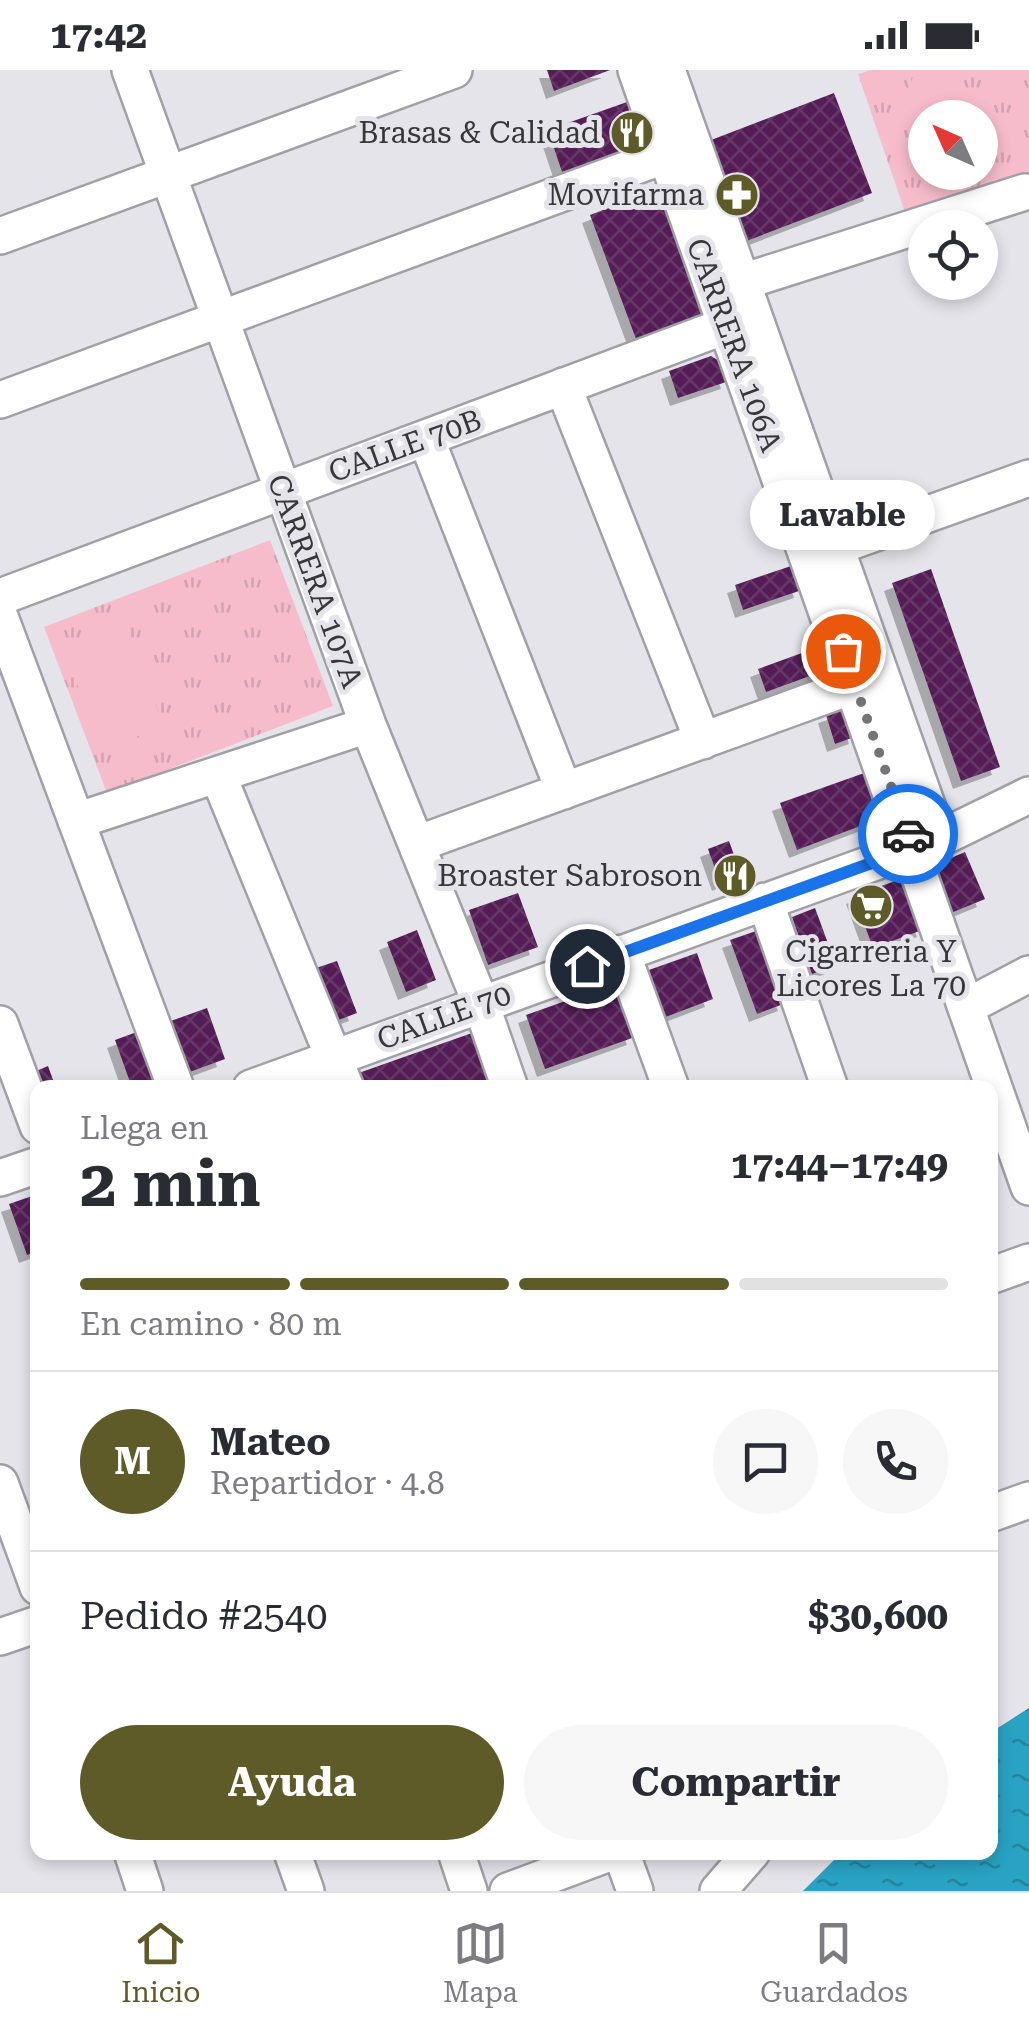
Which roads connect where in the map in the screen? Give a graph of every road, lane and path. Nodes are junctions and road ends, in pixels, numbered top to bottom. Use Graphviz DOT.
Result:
graph roads {
  1 [pos="130,70"];
  2 [pos="454,70"];
  3 [pos="636,70"];
  4 [pos="668,70"];
  5 [pos="666,155"];
  6 [pos="168,174"];
  7 [pos="1025,192"];
  8 [pos="0,236"];
  9 [pos="741,307"];
  10 [pos="221,319"];
  11 [pos="563,386"];
  12 [pos="0,400"];
  13 [pos="426,438"];
  14 [pos="1029,478"];
  15 [pos="282,491"];
  16 [pos="836,547"];
  17 [pos="0,596"];
  18 [pos="0,617"];
  19 [pos="855,685"];
  20 [pos="368,724"];
  21 [pos="702,740"];
  22 [pos="218,776"];
  23 [pos="564,791"];
  24 [pos="1029,795"];
  25 [pos="76,821"];
  26 [pos="926,843"];
  27 [pos="417,844"];
  28 [pos="765,901"];
  29 [pos="622,953"];
  30 [pos="1029,974"];
  31 [pos="482,1004"];
  32 [pos="966,1007"];
  33 [pos="0,1024"];
  34 [pos="340,1072"];
  35 [pos="173,1080"];
  36 [pos="296,1080"];
  37 [pos="507,1080"];
  38 [pos="667,1080"];
  39 [pos="827,1080"];
  40 [pos="996,1080"];
  41 [pos="998,1085"];
  42 [pos="30,1105"];
  43 [pos="1023,1146"];
  44 [pos="30,1167"];
  45 [pos="0,1178"];
  46 [pos="1029,1186"];
  47 [pos="1029,1262"];
  48 [pos="998,1273"];
  49 [pos="0,1483"];
  50 [pos="1029,1500"];
  51 [pos="998,1511"];
  52 [pos="30,1565"];
  53 [pos="30,1627"];
  54 [pos="0,1638"];
  55 [pos="135,1860"];
  56 [pos="295,1860"];
  57 [pos="459,1860"];
  58 [pos="591,1860"];
  59 [pos="623,1860"];
  60 [pos="745,1860"];
  61 [pos="145,1891"];
  62 [pos="306,1891"];
  63 [pos="470,1891"];
  64 [pos="508,1891"];
  65 [pos="635,1891"];
  66 [pos="718,1891"];
  1 -- 6 [label="street, CARRERA 107A"];
  2 -- 6 [label="street"];
  3 -- 5 [label="street, CARRERA 106A"];
  4 -- 9 [label="street, CARRERA 106A"];
  5 -- 9 [label="street, CARRERA 106A"];
  5 -- 10 [label="street"];
  6 -- 8 [label="street"];
  6 -- 10 [label="street, CARRERA 107A"];
  7 -- 9 [label="street, CALLE 70B"];
  9 -- 11 [label="street, CALLE 70B"];
  9 -- 16 [label="street, CARRERA 106A"];
  9 -- 19 [label="street, CARRERA 106A"];
  10 -- 12 [label="street"];
  10 -- 15 [label="street, CARRERA 107A"];
  11 -- 13 [label="street, CALLE 70B"];
  11 -- 21 [label="street"];
  13 -- 15 [label="street, CALLE 70B"];
  13 -- 23 [label="street"];
  14 -- 16 [label="street"];
  15 -- 17 [label="street, CALLE 70B"];
  15 -- 20 [label="street, CARRERA 107A"];
  16 -- 26 [label="street, CARRERA 106A"];
  18 -- 25 [label="street"];
  19 -- 21 [label="street"];
  19 -- 26 [label="street, CARRERA 106A"];
  20 -- 22 [label="street"];
  20 -- 27 [label="street, CARRERA 107A"];
  21 -- 23 [label="street"];
  22 -- 25 [label="street"];
  22 -- 34 [label="street"];
  23 -- 27 [label="street"];
  24 -- 26 [label="street, CALLE 70"];
  25 -- 35 [label="street"];
  26 -- 28 [label="street, CALLE 70"];
  26 -- 32 [label="street, CARRERA 106A"];
  27 -- 31 [label="street, CARRERA 107A"];
  28 -- 29 [label="street, CALLE 70"];
  28 -- 39 [label="street"];
  29 -- 31 [label="street, CALLE 70"];
  29 -- 38 [label="street"];
  30 -- 32 [label="street"];
  31 -- 34 [label="street, CALLE 70"];
  31 -- 37 [label="street, CARRERA 107A"];
  32 -- 40 [label="street, CARRERA 106A"];
  33 -- 42 [label="street"];
  34 -- 36 [label="street, CALLE 70"];
  41 -- 43 [label="street, CARRERA 106A"];
  43 -- 46 [label="street, CARRERA 106A"];
  44 -- 45 [label="street"];
  47 -- 48 [label="street"];
  49 -- 52 [label="street"];
  50 -- 51 [label="street"];
  53 -- 54 [label="street"];
  55 -- 61 [label="street"];
  56 -- 62 [label="street"];
  57 -- 63 [label="street"];
  58 -- 64 [label="street"];
  59 -- 65 [label="street"];
  60 -- 66 [label="street"];
}
